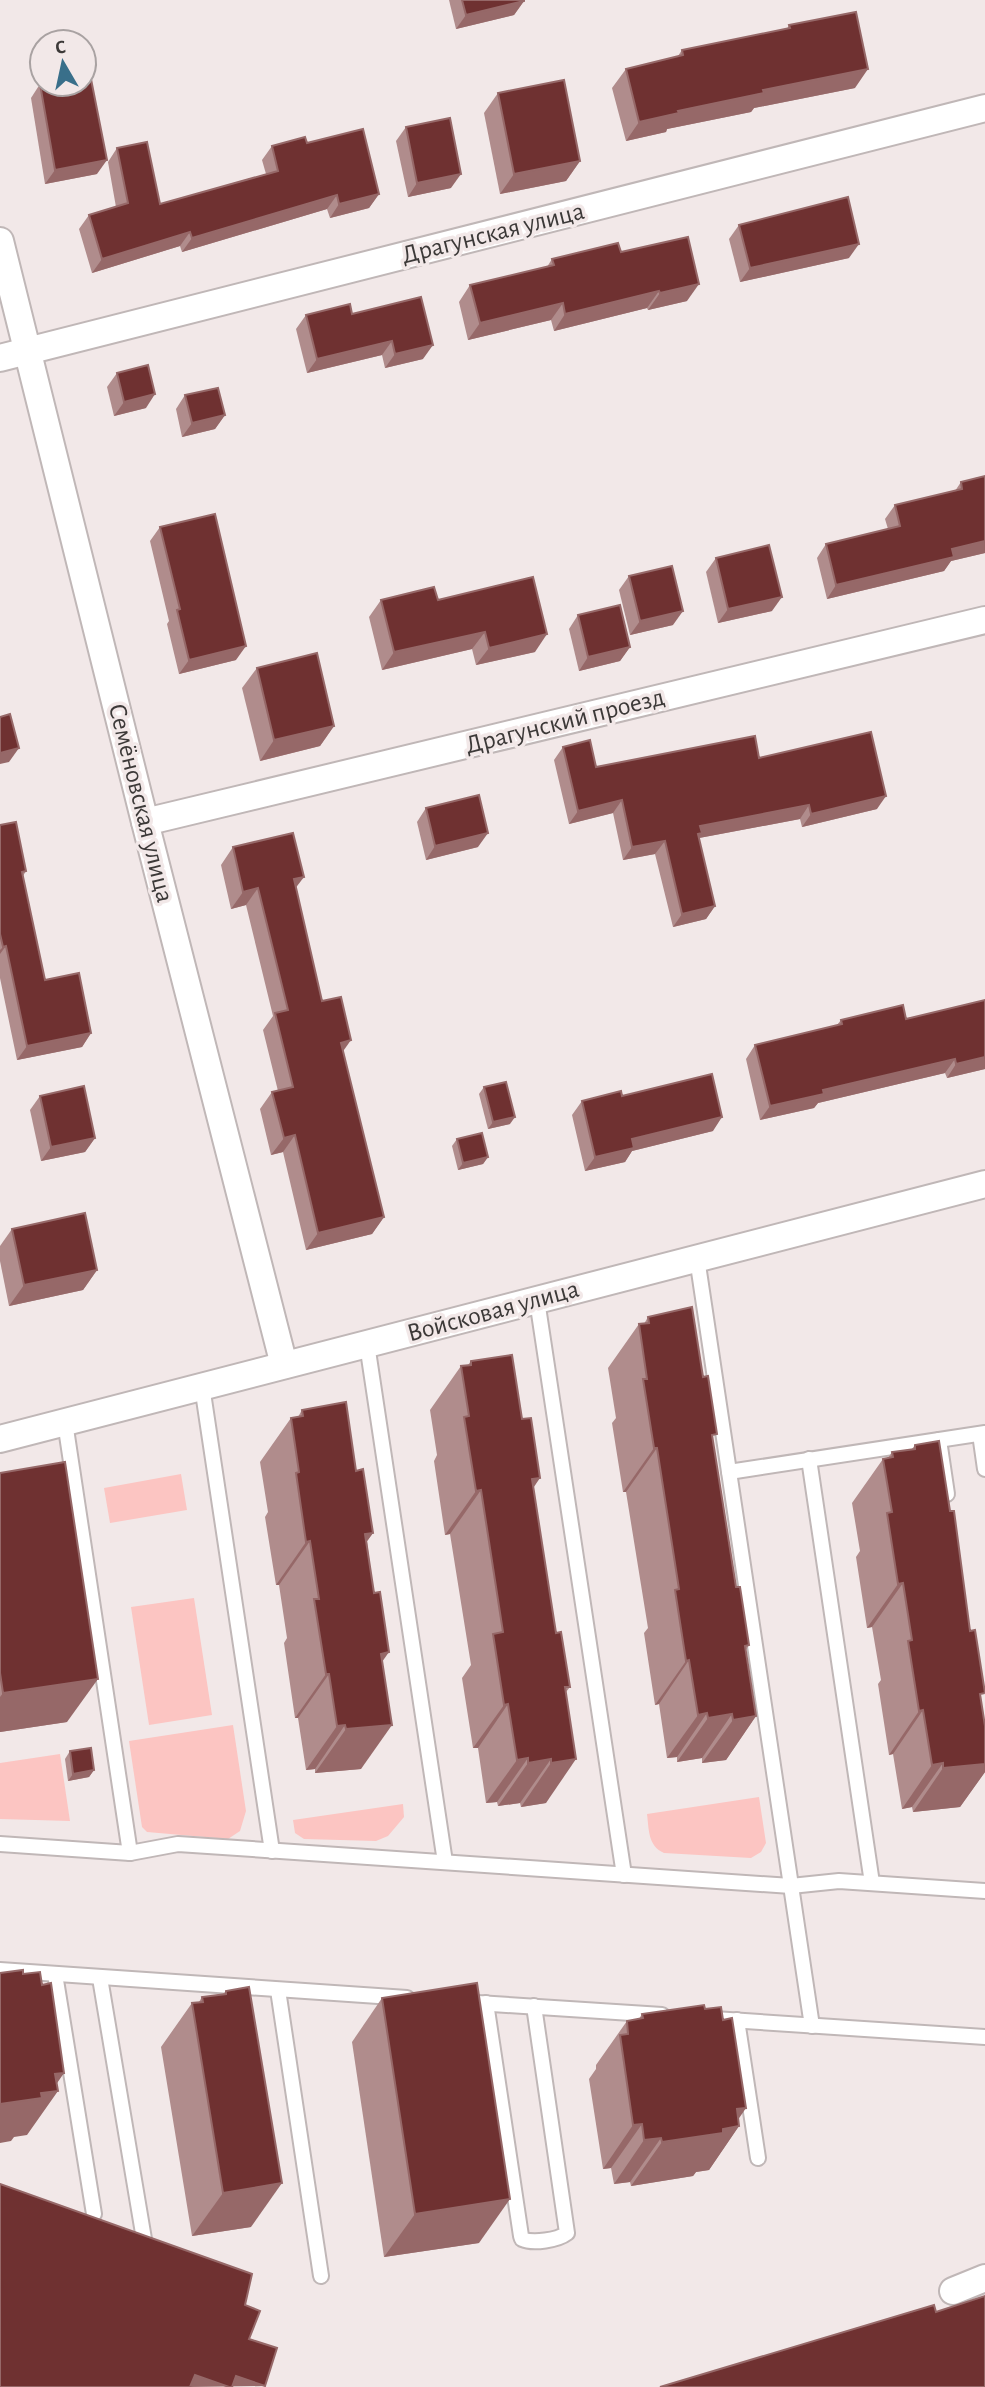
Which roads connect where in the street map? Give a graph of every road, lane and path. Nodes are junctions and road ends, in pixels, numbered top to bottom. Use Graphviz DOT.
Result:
graph roads {
  1 [pos="985,108"];
  2 [pos="0,241"];
  3 [pos="27,351"];
  4 [pos="0,358"];
  5 [pos="985,620"];
  6 [pos="145,822"];
  7 [pos="985,1184"];
  8 [pos="697,1258"];
  9 [pos="537,1300"];
  10 [pos="367,1344"];
  11 [pos="285,1365"];
  12 [pos="202,1387"];
  13 [pos="65,1422"];
  14 [pos="982,1433"];
  15 [pos="0,1438"];
  16 [pos="939,1440"];
  17 [pos="809,1460"];
  18 [pos="985,1469"];
  19 [pos="729,1472"];
  20 [pos="949,1507"];
  21 [pos="0,1844"];
  22 [pos="272,1851"];
  23 [pos="130,1853"];
  24 [pos="445,1863"];
  25 [pos="624,1875"];
  26 [pos="872,1883"];
  27 [pos="791,1886"];
  28 [pos="985,1891"];
  29 [pos="0,1970"];
  30 [pos="54,1974"];
  31 [pos="100,1978"];
  32 [pos="278,1990"];
  33 [pos="416,1999"];
  34 [pos="444,2001"];
  35 [pos="486,2003"];
  36 [pos="534,2006"];
  37 [pos="737,2020"];
  38 [pos="812,2026"];
  39 [pos="985,2037"];
  40 [pos="758,2158"];
  41 [pos="94,2214"];
  42 [pos="144,2239"];
  43 [pos="321,2276"];
  44 [pos="985,2278"];
  45 [pos="953,2291"];
  1 -- 3 [label="street, Драгунская улица"];
  2 -- 3 [label="street, Семёновская улица"];
  3 -- 4 [label="street, Драгунская улица"];
  3 -- 6 [label="street, Семёновская улица"];
  5 -- 6 [label="street, Драгунский проезд"];
  6 -- 11 [label="street, Семёновская улица"];
  7 -- 8 [label="street, Войсковая улица"];
  8 -- 9 [label="street, Войсковая улица"];
  8 -- 19 [label="lane"];
  9 -- 10 [label="street, Войсковая улица"];
  9 -- 25 [label="lane"];
  10 -- 11 [label="street, Войсковая улица"];
  10 -- 24 [label="lane"];
  11 -- 12 [label="street, Войсковая улица"];
  12 -- 13 [label="street, Войсковая улица"];
  12 -- 22 [label="lane"];
  13 -- 15 [label="street, Войсковая улица"];
  13 -- 23 [label="lane"];
  14 -- 16 [label="lane"];
  14 -- 18 [label="lane"];
  16 -- 17 [label="lane"];
  16 -- 20 [label="lane"];
  17 -- 19 [label="lane"];
  17 -- 26 [label="lane"];
  19 -- 27 [label="lane"];
  21 -- 23 [label="lane"];
  22 -- 23 [label="lane"];
  22 -- 24 [label="lane"];
  24 -- 25 [label="lane"];
  25 -- 27 [label="lane"];
  26 -- 27 [label="lane"];
  26 -- 28 [label="lane"];
  27 -- 38 [label="lane"];
  29 -- 30 [label="lane"];
  30 -- 31 [label="lane"];
  30 -- 41 [label="lane"];
  31 -- 32 [label="lane"];
  31 -- 42 [label="lane"];
  32 -- 33 [label="lane"];
  32 -- 43 [label="lane"];
  34 -- 35 [label="lane"];
  35 -- 36 [label="lane"];
  35 -- 36 [label="lane"];
  36 -- 37 [label="lane"];
  37 -- 38 [label="lane"];
  37 -- 40 [label="lane"];
  38 -- 39 [label="lane"];
  44 -- 45 [label="street"];
}
